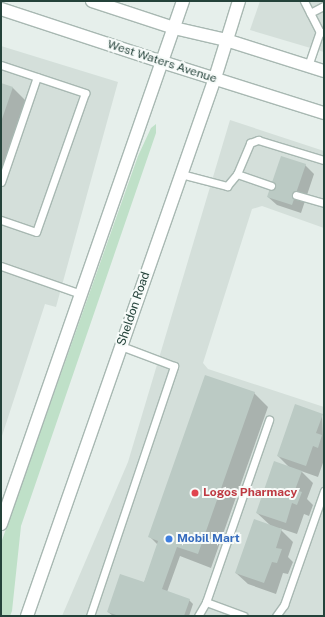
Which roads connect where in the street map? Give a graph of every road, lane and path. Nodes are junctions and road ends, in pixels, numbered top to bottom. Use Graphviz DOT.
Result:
graph roads {
  1 [pos="92,1"];
  2 [pos="184,1"];
  3 [pos="239,1"];
  4 [pos="304,1"];
  5 [pos="324,6"];
  6 [pos="1,9"];
  7 [pos="310,12"];
  8 [pos="174,28"];
  9 [pos="322,32"];
  10 [pos="226,40"];
  11 [pos="162,62"];
  12 [pos="1,65"];
  13 [pos="308,66"];
  14 [pos="324,71"];
  15 [pos="36,77"];
  16 [pos="215,78"];
  17 [pos="324,113"];
  18 [pos="324,160"];
  19 [pos="181,174"];
  20 [pos="237,174"];
  21 [pos="1,182"];
  22 [pos="271,186"];
  23 [pos="296,194"];
  24 [pos="324,203"];
  25 [pos="1,220"];
  26 [pos="1,266"];
  27 [pos="82,294"];
  28 [pos="121,346"];
  29 [pos="269,420"];
  30 [pos="324,491"];
  31 [pos="1,524"];
  32 [pos="206,602"];
  33 [pos="27,616"];
  34 [pos="90,616"];
  35 [pos="198,616"];
  36 [pos="244,616"];
  37 [pos="276,616"];
  1 -- 8 [label="main road"];
  2 -- 8 [label="main road"];
  3 -- 10 [label="main road, Sheldon Road"];
  4 -- 7 [label="lane"];
  5 -- 7 [label="lane"];
  6 -- 11 [label="main road, West Waters Avenue"];
  7 -- 9 [label="lane"];
  8 -- 10 [label="main road"];
  8 -- 11 [label="main road"];
  9 -- 13 [label="lane"];
  10 -- 13 [label="main road"];
  10 -- 16 [label="main road, Sheldon Road"];
  11 -- 16 [label="main road, West Waters Avenue"];
  11 -- 27 [label="main road"];
  12 -- 15 [label="lane"];
  13 -- 14 [label="main road"];
  15 -- 21 [label="lane"];
  15 -- 25 [label="lane"];
  16 -- 17 [label="main road, West Waters Avenue"];
  16 -- 19 [label="main road, Sheldon Road"];
  18 -- 20 [label="lane"];
  19 -- 20 [label="lane"];
  19 -- 28 [label="main road, Sheldon Road"];
  20 -- 22 [label="lane"];
  23 -- 24 [label="lane"];
  26 -- 27 [label="lane"];
  27 -- 31 [label="main road"];
  28 -- 33 [label="main road, Sheldon Road"];
  28 -- 34 [label="lane"];
  29 -- 32 [label="lane"];
  30 -- 37 [label="lane"];
  32 -- 35 [label="lane"];
  32 -- 36 [label="lane"];
}
